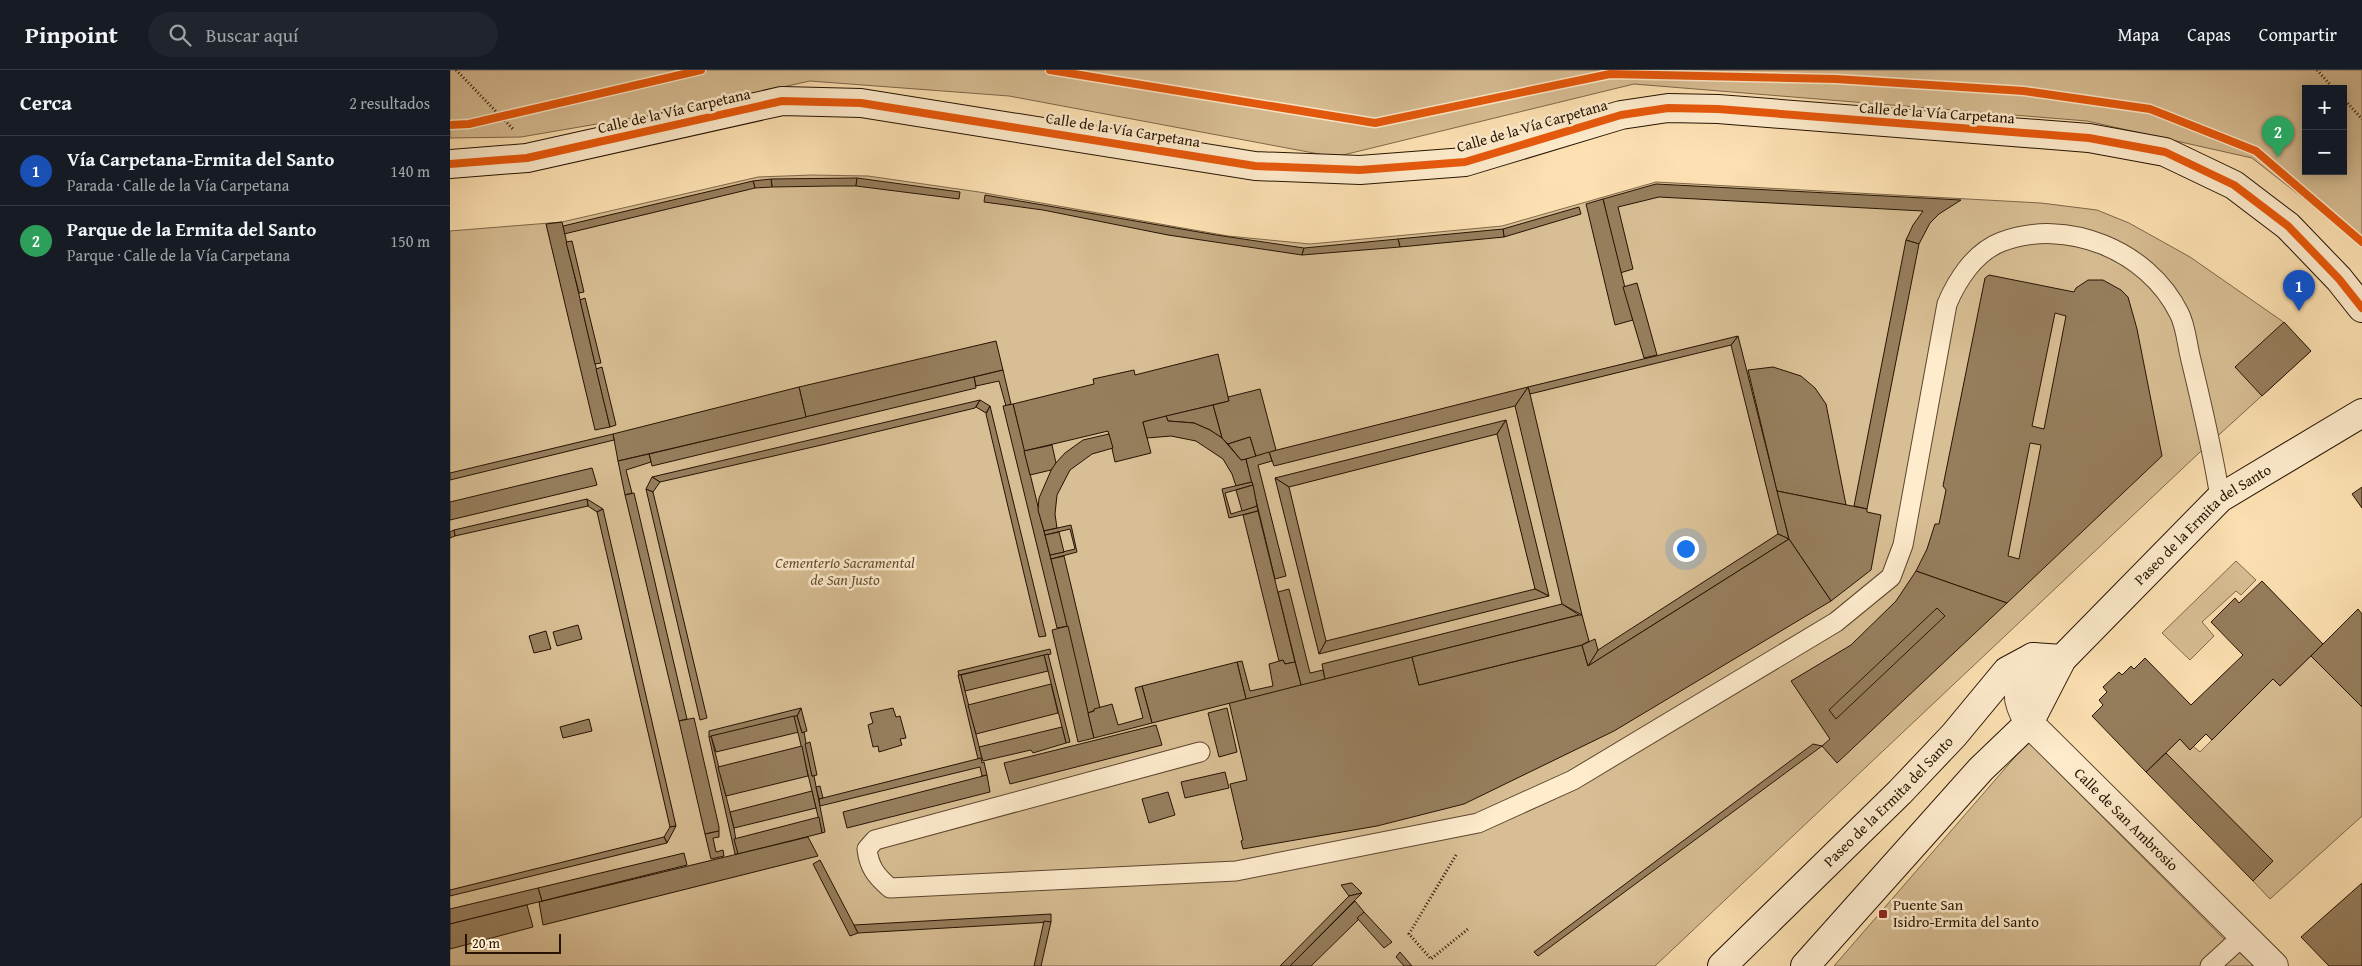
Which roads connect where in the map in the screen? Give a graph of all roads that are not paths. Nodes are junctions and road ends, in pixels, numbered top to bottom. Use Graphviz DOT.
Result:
graph roads {
  1 [pos="450,164"];
  2 [pos="2362,308"];
  3 [pos="2362,413"];
  4 [pos="2220,498"];
  5 [pos="2033,657"];
  6 [pos="2062,659"];
  7 [pos="2029,724"];
  8 [pos="1200,752"];
  9 [pos="2244,935"];
  10 [pos="1722,966"];
  11 [pos="1805,966"];
  12 [pos="2210,966"];
  13 [pos="2274,966"];
  1 -- 2 [label="street, Calle de la Vía Carpetana"];
  3 -- 4 [label="street, Paseo de la Ermita del Santo"];
  4 -- 6 [label="street, Paseo de la Ermita del Santo"];
  4 -- 8 [label="lane"];
  5 -- 6 [label="street"];
  5 -- 7 [label="street, Calle de San Ambrosio"];
  5 -- 10 [label="street, Paseo de la Ermita del Santo"];
  6 -- 7 [label="street, Paseo de la Ermita del Santo"];
  7 -- 9 [label="street, Calle de San Ambrosio"];
  7 -- 11 [label="street, Paseo de la Ermita del Santo"];
  9 -- 12 [label="lane"];
  9 -- 13 [label="street, Calle de San Ambrosio"];
}
